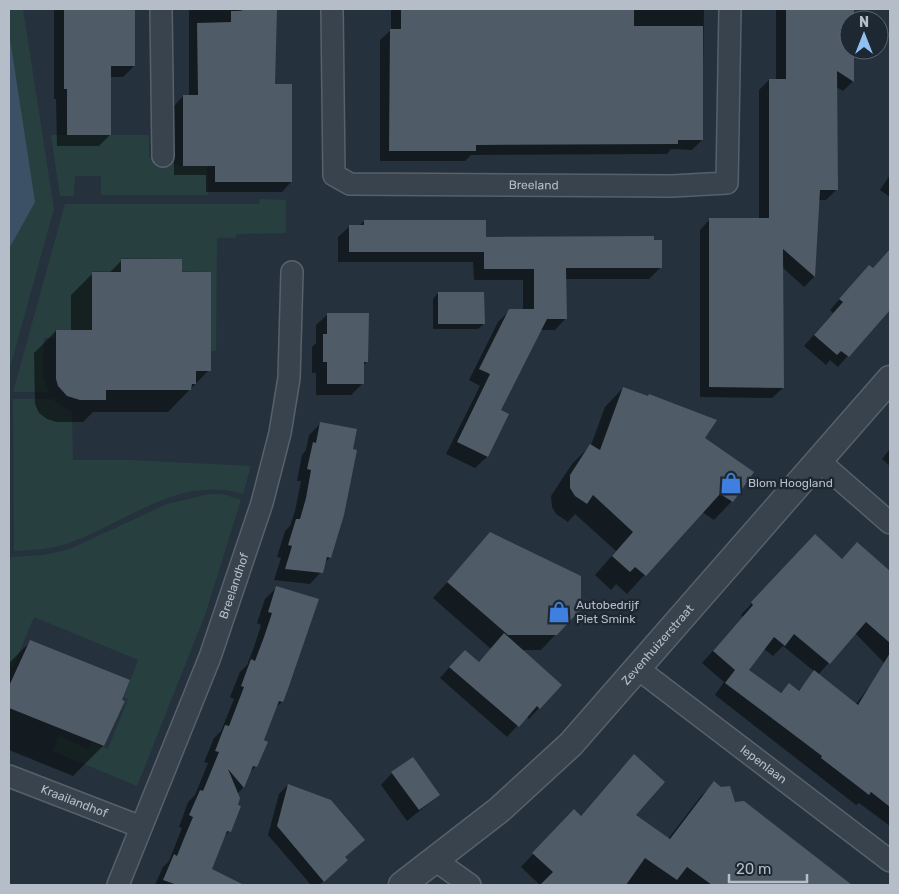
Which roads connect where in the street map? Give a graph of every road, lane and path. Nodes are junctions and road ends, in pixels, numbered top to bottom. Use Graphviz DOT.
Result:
graph roads {
  1 [pos="161,9"];
  2 [pos="332,9"];
  3 [pos="730,9"];
  4 [pos="163,156"];
  5 [pos="292,272"];
  6 [pos="890,379"];
  7 [pos="819,461"];
  8 [pos="890,523"];
  9 [pos="637,668"];
  10 [pos="9,776"];
  11 [pos="140,827"];
  12 [pos="435,860"];
  13 [pos="890,861"];
  14 [pos="118,885"];
  15 [pos="402,885"];
  16 [pos="470,885"];
  1 -- 4 [label="street"];
  2 -- 3 [label="street, Breeland"];
  5 -- 11 [label="street, Breelandhof"];
  6 -- 7 [label="street, Zevenhuizerstraat"];
  7 -- 8 [label="street"];
  7 -- 9 [label="street, Zevenhuizerstraat"];
  9 -- 12 [label="street, Zevenhuizerstraat"];
  9 -- 13 [label="street, Iepenlaan"];
  10 -- 11 [label="street, Kraailandhof"];
  11 -- 14 [label="street, Breelandhof"];
  12 -- 15 [label="street, Zevenhuizerstraat"];
  12 -- 16 [label="street"];
}
